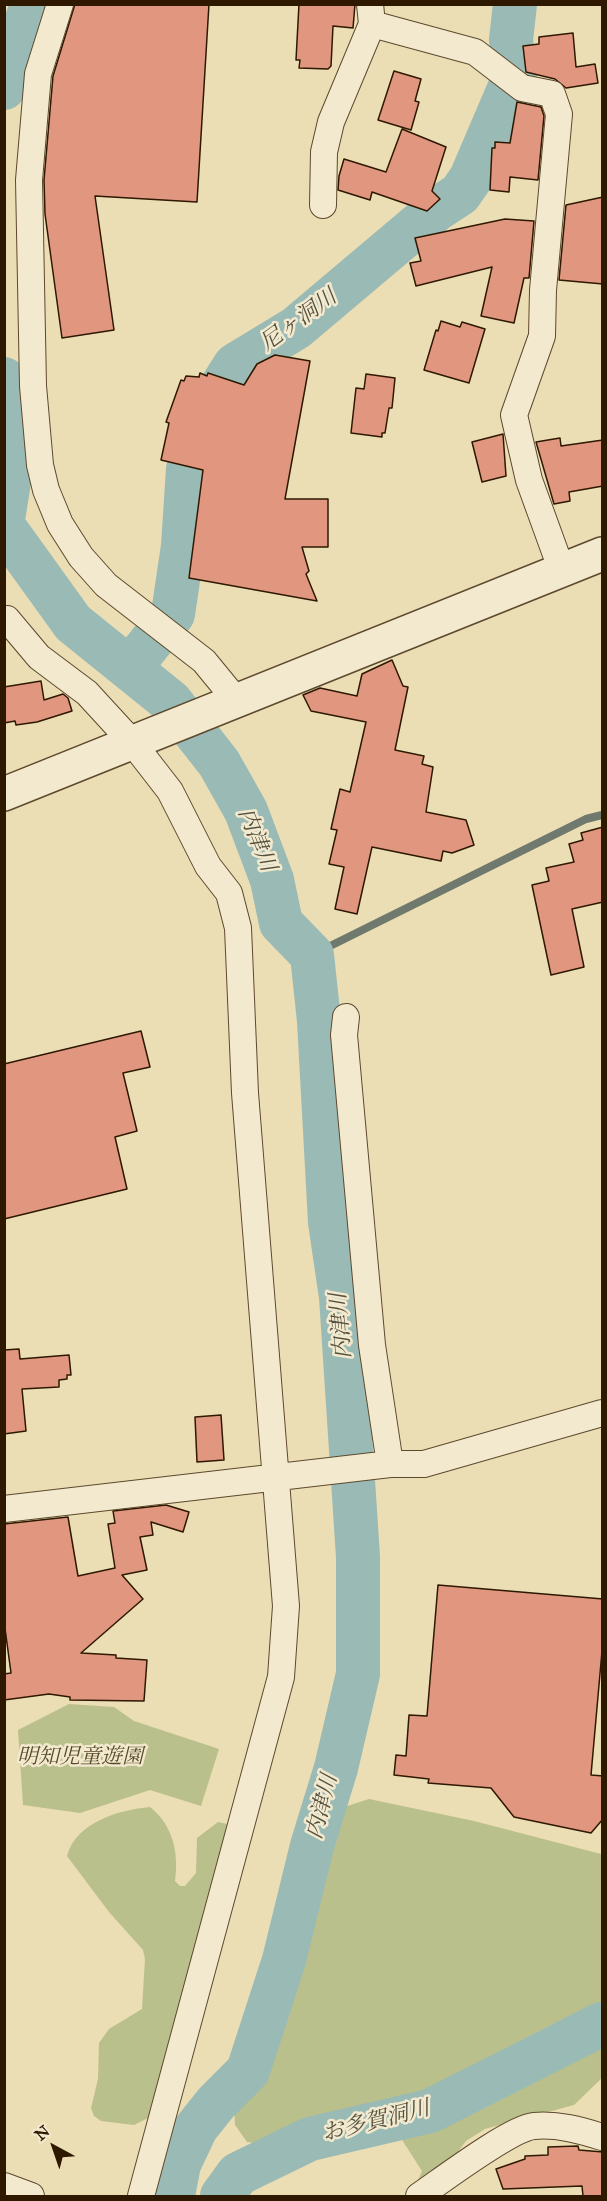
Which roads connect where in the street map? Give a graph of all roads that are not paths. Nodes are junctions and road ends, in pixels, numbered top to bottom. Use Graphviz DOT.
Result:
graph roads {
  1 [pos="60,4"];
  2 [pos="371,14"];
  3 [pos="323,205"];
  4 [pos="603,554"];
  5 [pos="562,571"];
  6 [pos="7,619"];
  7 [pos="236,700"];
  8 [pos="132,742"];
  9 [pos="4,794"];
  10 [pos="346,1017"];
  11 [pos="603,1413"];
  12 [pos="390,1464"];
  13 [pos="277,1476"];
  14 [pos="4,1509"];
  15 [pos="603,2137"];
  16 [pos="4,2186"];
  17 [pos="31,2196"];
  18 [pos="141,2196"];
  19 [pos="419,2196"];
  1 -- 7 [label="street"];
  2 -- 3 [label="street"];
  2 -- 5 [label="street"];
  4 -- 5 [label="street"];
  5 -- 7 [label="street"];
  6 -- 8 [label="street"];
  7 -- 8 [label="street"];
  8 -- 9 [label="street"];
  8 -- 13 [label="street"];
  10 -- 12 [label="street"];
  11 -- 12 [label="street"];
  12 -- 13 [label="street"];
  13 -- 14 [label="street"];
  13 -- 18 [label="street"];
  15 -- 19 [label="street"];
  16 -- 17 [label="street"];
}
